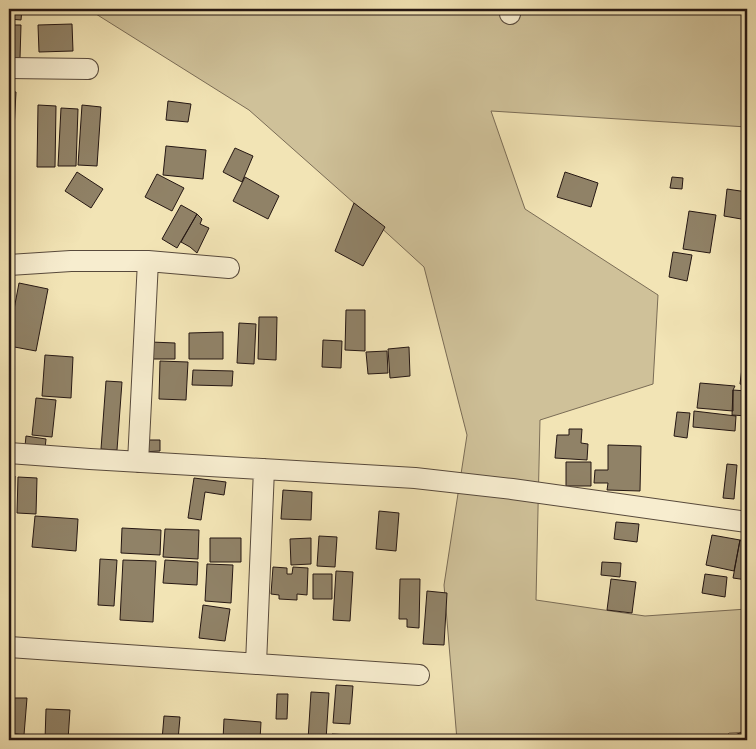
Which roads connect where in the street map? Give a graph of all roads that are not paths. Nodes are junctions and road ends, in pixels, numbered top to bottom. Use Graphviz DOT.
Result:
graph roads {
  1 [pos="9,68"];
  2 [pos="88,69"];
  3 [pos="148,262"];
  4 [pos="9,265"];
  5 [pos="229,268"];
  6 [pos="9,453"];
  7 [pos="138,462"];
  8 [pos="264,469"];
  9 [pos="747,522"];
  10 [pos="9,647"];
  11 [pos="256,664"];
  12 [pos="419,675"];
  1 -- 2 [label="street"];
  3 -- 4 [label="street"];
  3 -- 5 [label="street"];
  3 -- 7 [label="street"];
  6 -- 7 [label="street"];
  7 -- 8 [label="street"];
  8 -- 9 [label="street"];
  8 -- 11 [label="street"];
  10 -- 11 [label="street"];
  11 -- 12 [label="street"];
}
